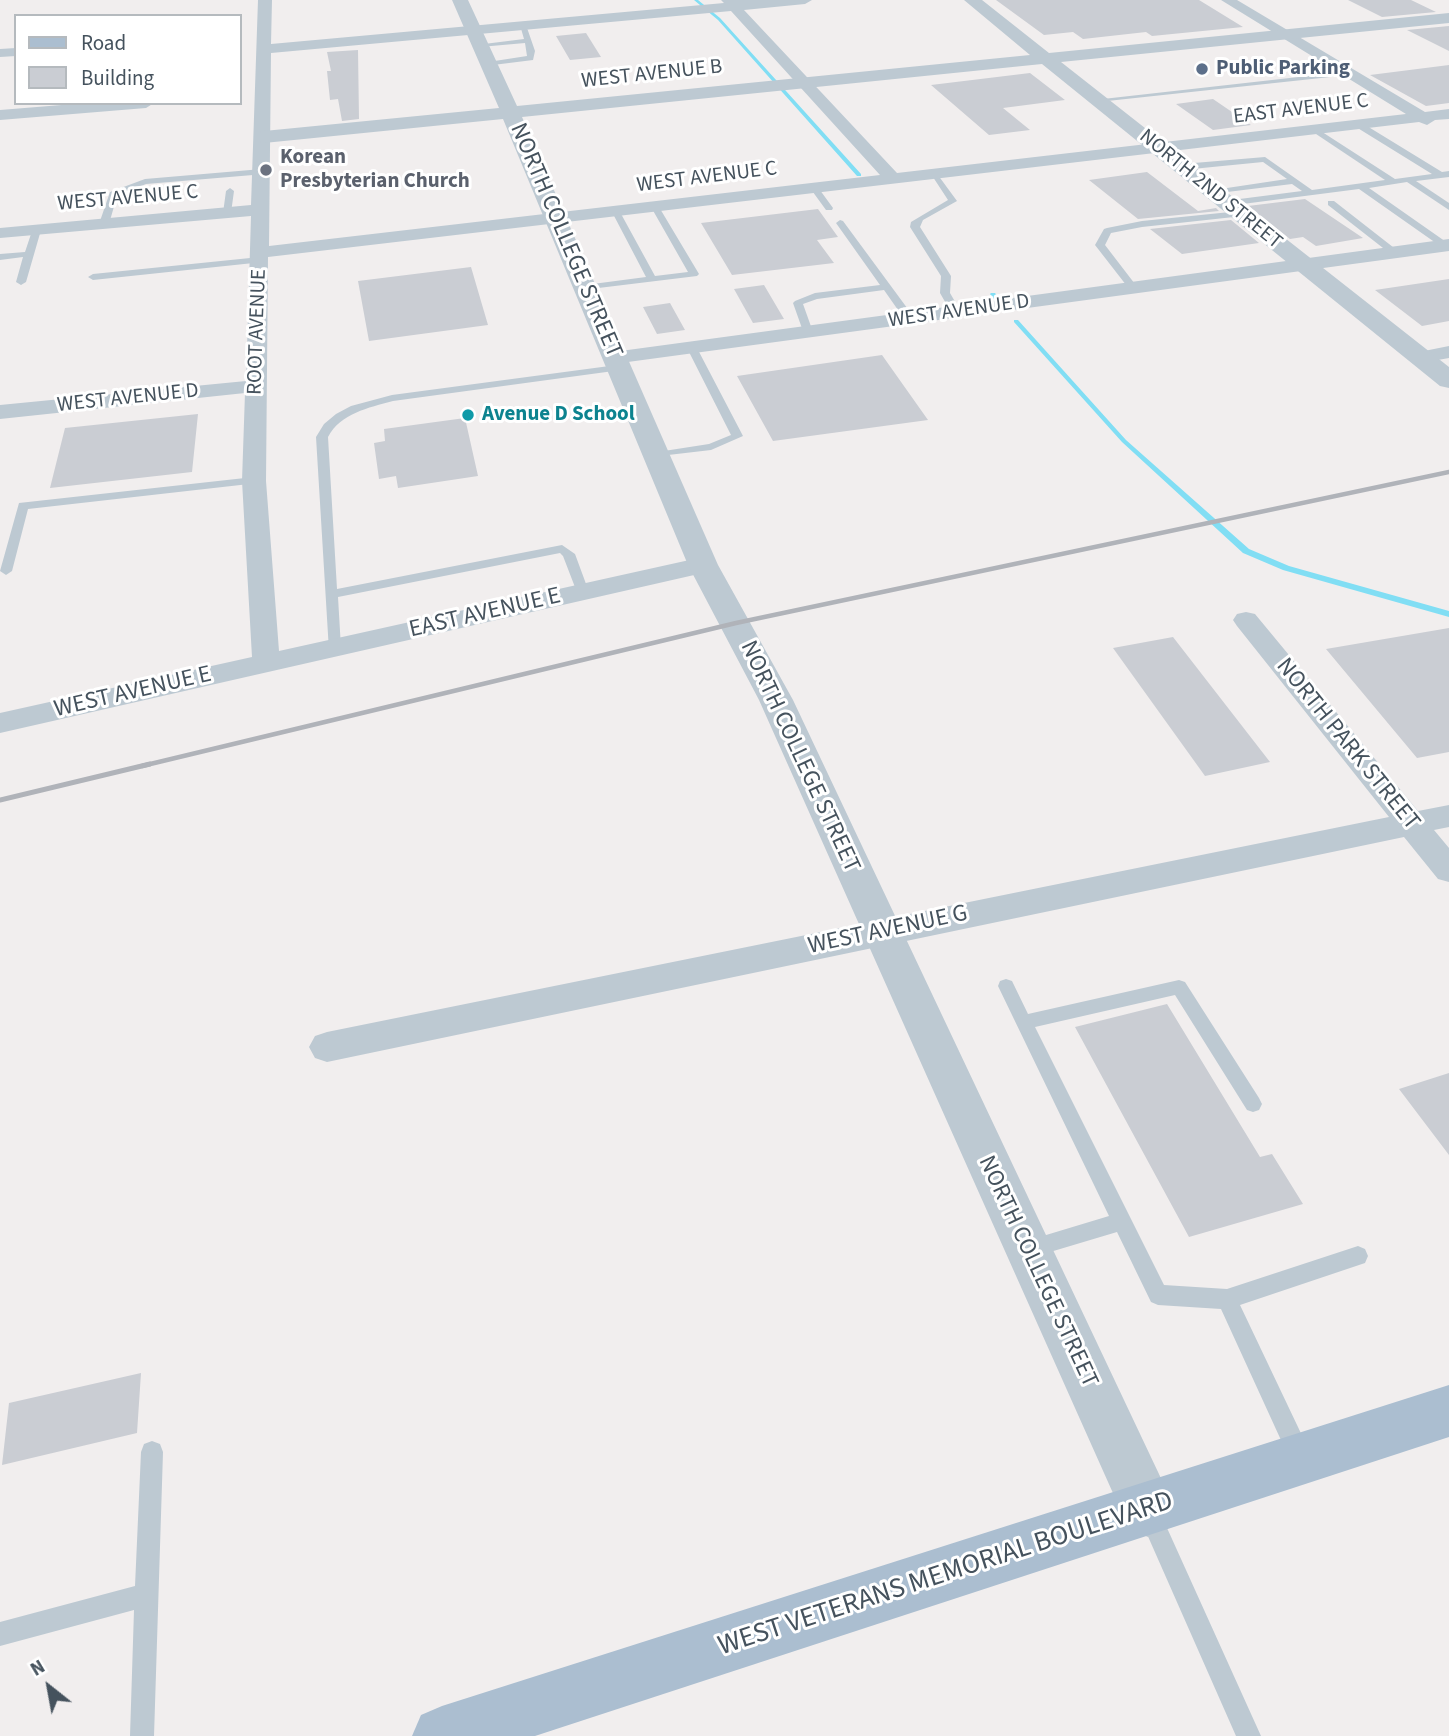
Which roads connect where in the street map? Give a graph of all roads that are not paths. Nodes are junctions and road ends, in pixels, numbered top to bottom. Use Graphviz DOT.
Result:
graph roads {
  1 [pos="265,0"];
  2 [pos="805,0"];
  3 [pos="972,0"];
  4 [pos="1228,0"];
  5 [pos="729,5"];
  6 [pos="1449,18"];
  7 [pos="523,25"];
  8 [pos="1284,34"];
  9 [pos="475,35"];
  10 [pos="260,39"];
  11 [pos="528,41"];
  12 [pos="1045,58"];
  13 [pos="1349,73"];
  14 [pos="799,84"];
  15 [pos="1098,100"];
  16 [pos="122,105"];
  17 [pos="511,112"];
  18 [pos="0,115"];
  19 [pos="1422,117"];
  20 [pos="1445,121"];
  21 [pos="1359,125"];
  22 [pos="1316,130"];
  23 [pos="264,137"];
  24 [pos="1158,148"];
  25 [pos="1182,167"];
  26 [pos="262,172"];
  27 [pos="934,174"];
  28 [pos="1444,175"];
  29 [pos="893,179"];
  30 [pos="1409,180"];
  31 [pos="1294,181"];
  32 [pos="1394,181"];
  33 [pos="1361,186"];
  34 [pos="1419,187"];
  35 [pos="814,188"];
  36 [pos="230,191"];
  37 [pos="1310,192"];
  38 [pos="1371,193"];
  39 [pos="1226,203"];
  40 [pos="1331,203"];
  41 [pos="1449,207"];
  42 [pos="829,208"];
  43 [pos="260,210"];
  44 [pos="616,212"];
  45 [pos="227,213"];
  46 [pos="659,215"];
  47 [pos="558,219"];
  48 [pos="840,223"];
  49 [pos="104,224"];
  50 [pos="37,230"];
  51 [pos="0,233"];
  52 [pos="1447,245"];
  53 [pos="1395,253"];
  54 [pos="29,254"];
  55 [pos="261,256"];
  56 [pos="0,257"];
  57 [pos="1304,265"];
  58 [pos="93,278"];
  59 [pos="652,280"];
  60 [pos="21,282"];
  61 [pos="886,287"];
  62 [pos="585,288"];
  63 [pos="1133,288"];
  64 [pos="956,312"];
  65 [pos="909,318"];
  66 [pos="808,332"];
  67 [pos="692,348"];
  68 [pos="1449,352"];
  69 [pos="1421,357"];
  70 [pos="615,363"];
  71 [pos="1449,380"];
  72 [pos="255,386"];
  73 [pos="0,412"];
  74 [pos="655,455"];
  75 [pos="254,481"];
  76 [pos="704,565"];
  77 [pos="6,571"];
  78 [pos="583,592"];
  79 [pos="331,594"];
  80 [pos="1246,620"];
  81 [pos="334,648"];
  82 [pos="266,664"];
  83 [pos="0,723"];
  84 [pos="1449,816"];
  85 [pos="1412,825"];
  86 [pos="1449,870"];
  87 [pos="881,933"];
  88 [pos="1006,986"];
  89 [pos="1023,1023"];
  90 [pos="327,1047"];
  91 [pos="1252,1104"];
  92 [pos="1120,1222"];
  93 [pos="1027,1250"];
  94 [pos="1359,1256"];
  95 [pos="1227,1299"];
  96 [pos="1449,1411"];
  97 [pos="152,1452"];
  98 [pos="1302,1459"];
  99 [pos="1147,1510"];
  100 [pos="146,1595"];
  101 [pos="0,1634"];
  102 [pos="142,1736"];
  103 [pos="442,1736"];
  104 [pos="1249,1736"];
  1 -- 10 [label="street, ROOT AVENUE"];
  2 -- 5 [label="street"];
  3 -- 12 [label="street, NORTH 2ND STREET"];
  4 -- 8 [label="street"];
  5 -- 7 [label="street"];
  5 -- 14 [label="street"];
  6 -- 8 [label="street, WEST AVENUE B"];
  7 -- 9 [label="street"];
  7 -- 11 [label="lane"];
  8 -- 12 [label="street, WEST AVENUE B"];
  8 -- 13 [label="street"];
  9 -- 10 [label="street"];
  9 -- 11 [label="lane"];
  9 -- 11 [label="lane"];
  9 -- 17 [label="street, NORTH COLLEGE STREET"];
  10 -- 23 [label="street, ROOT AVENUE"];
  12 -- 14 [label="street, WEST AVENUE B"];
  12 -- 15 [label="street, NORTH 2ND STREET"];
  13 -- 15 [label="lane"];
  13 -- 19 [label="street"];
  14 -- 17 [label="street, WEST AVENUE B"];
  14 -- 29 [label="street"];
  15 -- 24 [label="street, NORTH 2ND STREET"];
  16 -- 18 [label="street"];
  17 -- 23 [label="street, WEST AVENUE B"];
  17 -- 47 [label="street, NORTH COLLEGE STREET"];
  19 -- 20 [label="street, EAST AVENUE C"];
  19 -- 21 [label="street, EAST AVENUE C"];
  21 -- 22 [label="street, EAST AVENUE C"];
  21 -- 28 [label="lane"];
  22 -- 24 [label="street, EAST AVENUE C"];
  22 -- 32 [label="lane"];
  23 -- 26 [label="street, ROOT AVENUE"];
  24 -- 25 [label="street, NORTH 2ND STREET"];
  24 -- 27 [label="street, WEST AVENUE C"];
  25 -- 31 [label="lane"];
  25 -- 39 [label="street, NORTH 2ND STREET"];
  26 -- 43 [label="street, ROOT AVENUE"];
  26 -- 49 [label="lane"];
  27 -- 29 [label="street, WEST AVENUE C"];
  27 -- 64 [label="lane"];
  28 -- 30 [label="lane"];
  29 -- 35 [label="street, WEST AVENUE C"];
  30 -- 32 [label="lane"];
  30 -- 34 [label="lane"];
  31 -- 37 [label="lane"];
  31 -- 39 [label="lane"];
  32 -- 33 [label="lane"];
  33 -- 37 [label="lane"];
  33 -- 38 [label="lane"];
  34 -- 38 [label="lane"];
  34 -- 41 [label="lane"];
  35 -- 42 [label="lane"];
  35 -- 46 [label="street, WEST AVENUE C"];
  36 -- 45 [label="lane"];
  37 -- 39 [label="lane"];
  38 -- 52 [label="lane"];
  39 -- 57 [label="street, NORTH 2ND STREET"];
  39 -- 63 [label="lane"];
  40 -- 53 [label="lane"];
  43 -- 45 [label="street, WEST AVENUE C"];
  43 -- 55 [label="street, ROOT AVENUE"];
  44 -- 46 [label="street, WEST AVENUE C"];
  44 -- 47 [label="street, WEST AVENUE C"];
  44 -- 59 [label="lane"];
  45 -- 49 [label="street, WEST AVENUE C"];
  46 -- 59 [label="lane"];
  47 -- 55 [label="street, WEST AVENUE C"];
  47 -- 62 [label="street, NORTH COLLEGE STREET"];
  48 -- 61 [label="lane"];
  49 -- 50 [label="street, WEST AVENUE C"];
  50 -- 51 [label="street, WEST AVENUE C"];
  50 -- 54 [label="lane"];
  52 -- 53 [label="street, WEST AVENUE D"];
  53 -- 57 [label="street, WEST AVENUE D"];
  54 -- 56 [label="lane"];
  54 -- 60 [label="lane"];
  55 -- 58 [label="lane"];
  55 -- 72 [label="street, ROOT AVENUE"];
  57 -- 63 [label="street, WEST AVENUE D"];
  57 -- 69 [label="street, NORTH 2ND STREET"];
  59 -- 62 [label="lane"];
  61 -- 65 [label="lane"];
  61 -- 66 [label="lane"];
  62 -- 70 [label="street, NORTH COLLEGE STREET"];
  63 -- 64 [label="street, WEST AVENUE D"];
  64 -- 65 [label="street, WEST AVENUE D"];
  65 -- 66 [label="street, WEST AVENUE D"];
  66 -- 67 [label="street, WEST AVENUE D"];
  67 -- 70 [label="street, WEST AVENUE D"];
  67 -- 74 [label="lane"];
  68 -- 69 [label="street"];
  69 -- 71 [label="street, NORTH 2ND STREET"];
  70 -- 74 [label="street, NORTH COLLEGE STREET"];
  70 -- 79 [label="lane"];
  72 -- 73 [label="street, WEST AVENUE D"];
  72 -- 75 [label="street, ROOT AVENUE"];
  74 -- 76 [label="street, NORTH COLLEGE STREET"];
  75 -- 77 [label="lane"];
  75 -- 82 [label="street, ROOT AVENUE"];
  76 -- 78 [label="street, EAST AVENUE E"];
  76 -- 87 [label="street, NORTH COLLEGE STREET"];
  78 -- 79 [label="lane"];
  78 -- 81 [label="street, EAST AVENUE E"];
  79 -- 81 [label="lane"];
  80 -- 85 [label="street, NORTH PARK STREET"];
  81 -- 82 [label="street, EAST AVENUE E"];
  82 -- 83 [label="street, WEST AVENUE E"];
  84 -- 85 [label="street, WEST AVENUE G"];
  85 -- 86 [label="street, NORTH PARK STREET"];
  85 -- 87 [label="street, WEST AVENUE G"];
  87 -- 90 [label="street, WEST AVENUE G"];
  87 -- 93 [label="street, NORTH COLLEGE STREET"];
  88 -- 89 [label="lane"];
  89 -- 91 [label="lane"];
  89 -- 92 [label="lane"];
  92 -- 93 [label="lane"];
  92 -- 95 [label="lane"];
  93 -- 99 [label="street, NORTH COLLEGE STREET"];
  94 -- 95 [label="lane"];
  95 -- 98 [label="lane"];
  96 -- 98 [label="main road, WEST VETERANS MEMORIAL BOULEVARD"];
  97 -- 100 [label="lane"];
  98 -- 99 [label="main road, WEST VETERANS MEMORIAL BOULEVARD"];
  99 -- 103 [label="main road, WEST VETERANS MEMORIAL BOULEVARD"];
  99 -- 104 [label="lane"];
  100 -- 101 [label="lane"];
  100 -- 102 [label="lane"];
}
